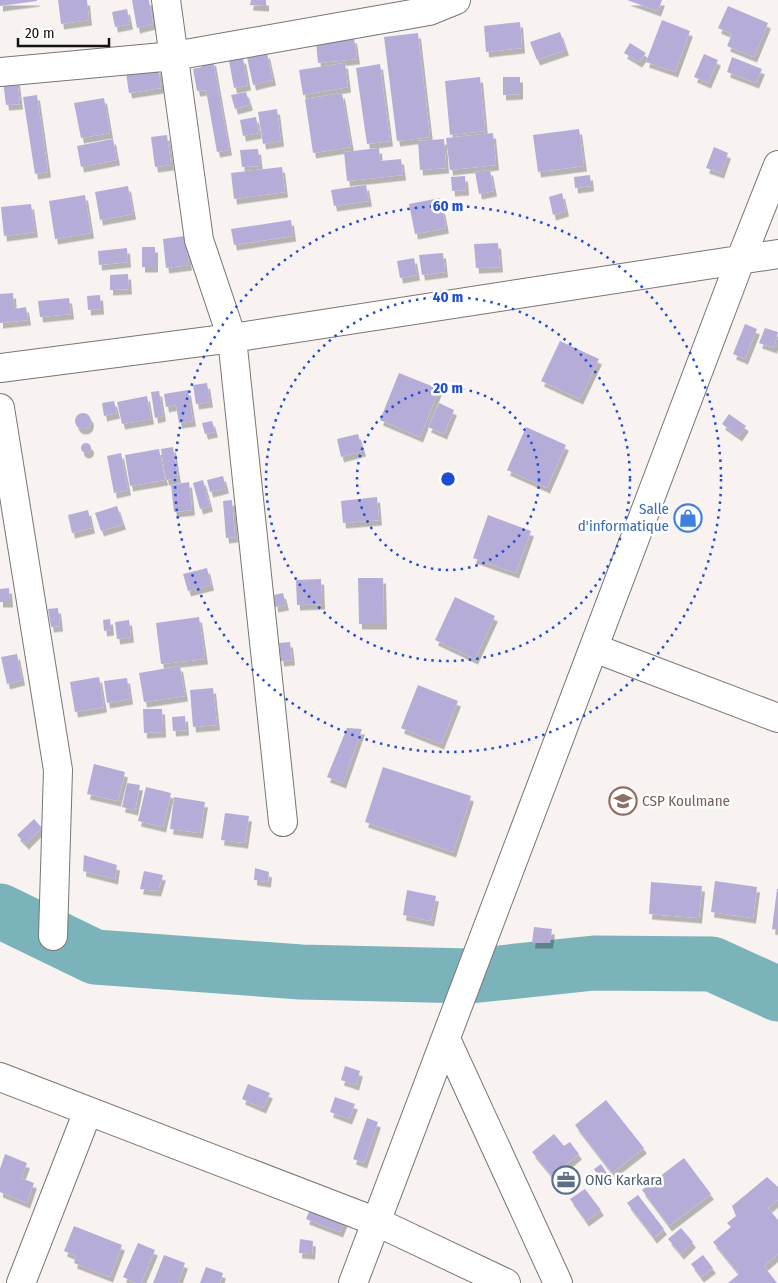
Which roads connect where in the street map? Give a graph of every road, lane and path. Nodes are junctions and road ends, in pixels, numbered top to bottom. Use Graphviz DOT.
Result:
graph roads {
  1 [pos="166,0"];
  2 [pos="456,0"];
  3 [pos="174,56"];
  4 [pos="0,72"];
  5 [pos="778,165"];
  6 [pos="778,254"];
  7 [pos="740,261"];
  8 [pos="232,338"];
  9 [pos="0,368"];
  10 [pos="0,408"];
  11 [pos="594,648"];
  12 [pos="778,718"];
  13 [pos="283,822"];
  14 [pos="53,936"];
  15 [pos="446,1040"];
  16 [pos="0,1077"];
  17 [pos="88,1111"];
  18 [pos="377,1222"];
  19 [pos="361,1276"];
  20 [pos="21,1283"];
  21 [pos="506,1283"];
  22 [pos="558,1283"];
  1 -- 3 [label="street"];
  2 -- 3 [label="street"];
  3 -- 4 [label="street"];
  3 -- 8 [label="street"];
  5 -- 7 [label="street"];
  6 -- 7 [label="street"];
  7 -- 8 [label="street"];
  7 -- 11 [label="street"];
  8 -- 9 [label="street"];
  8 -- 13 [label="street"];
  10 -- 14 [label="street"];
  11 -- 12 [label="street"];
  11 -- 15 [label="street"];
  15 -- 18 [label="street"];
  15 -- 22 [label="street"];
  16 -- 17 [label="street"];
  17 -- 18 [label="street"];
  17 -- 20 [label="street"];
  18 -- 19 [label="street"];
  18 -- 21 [label="street"];
}
